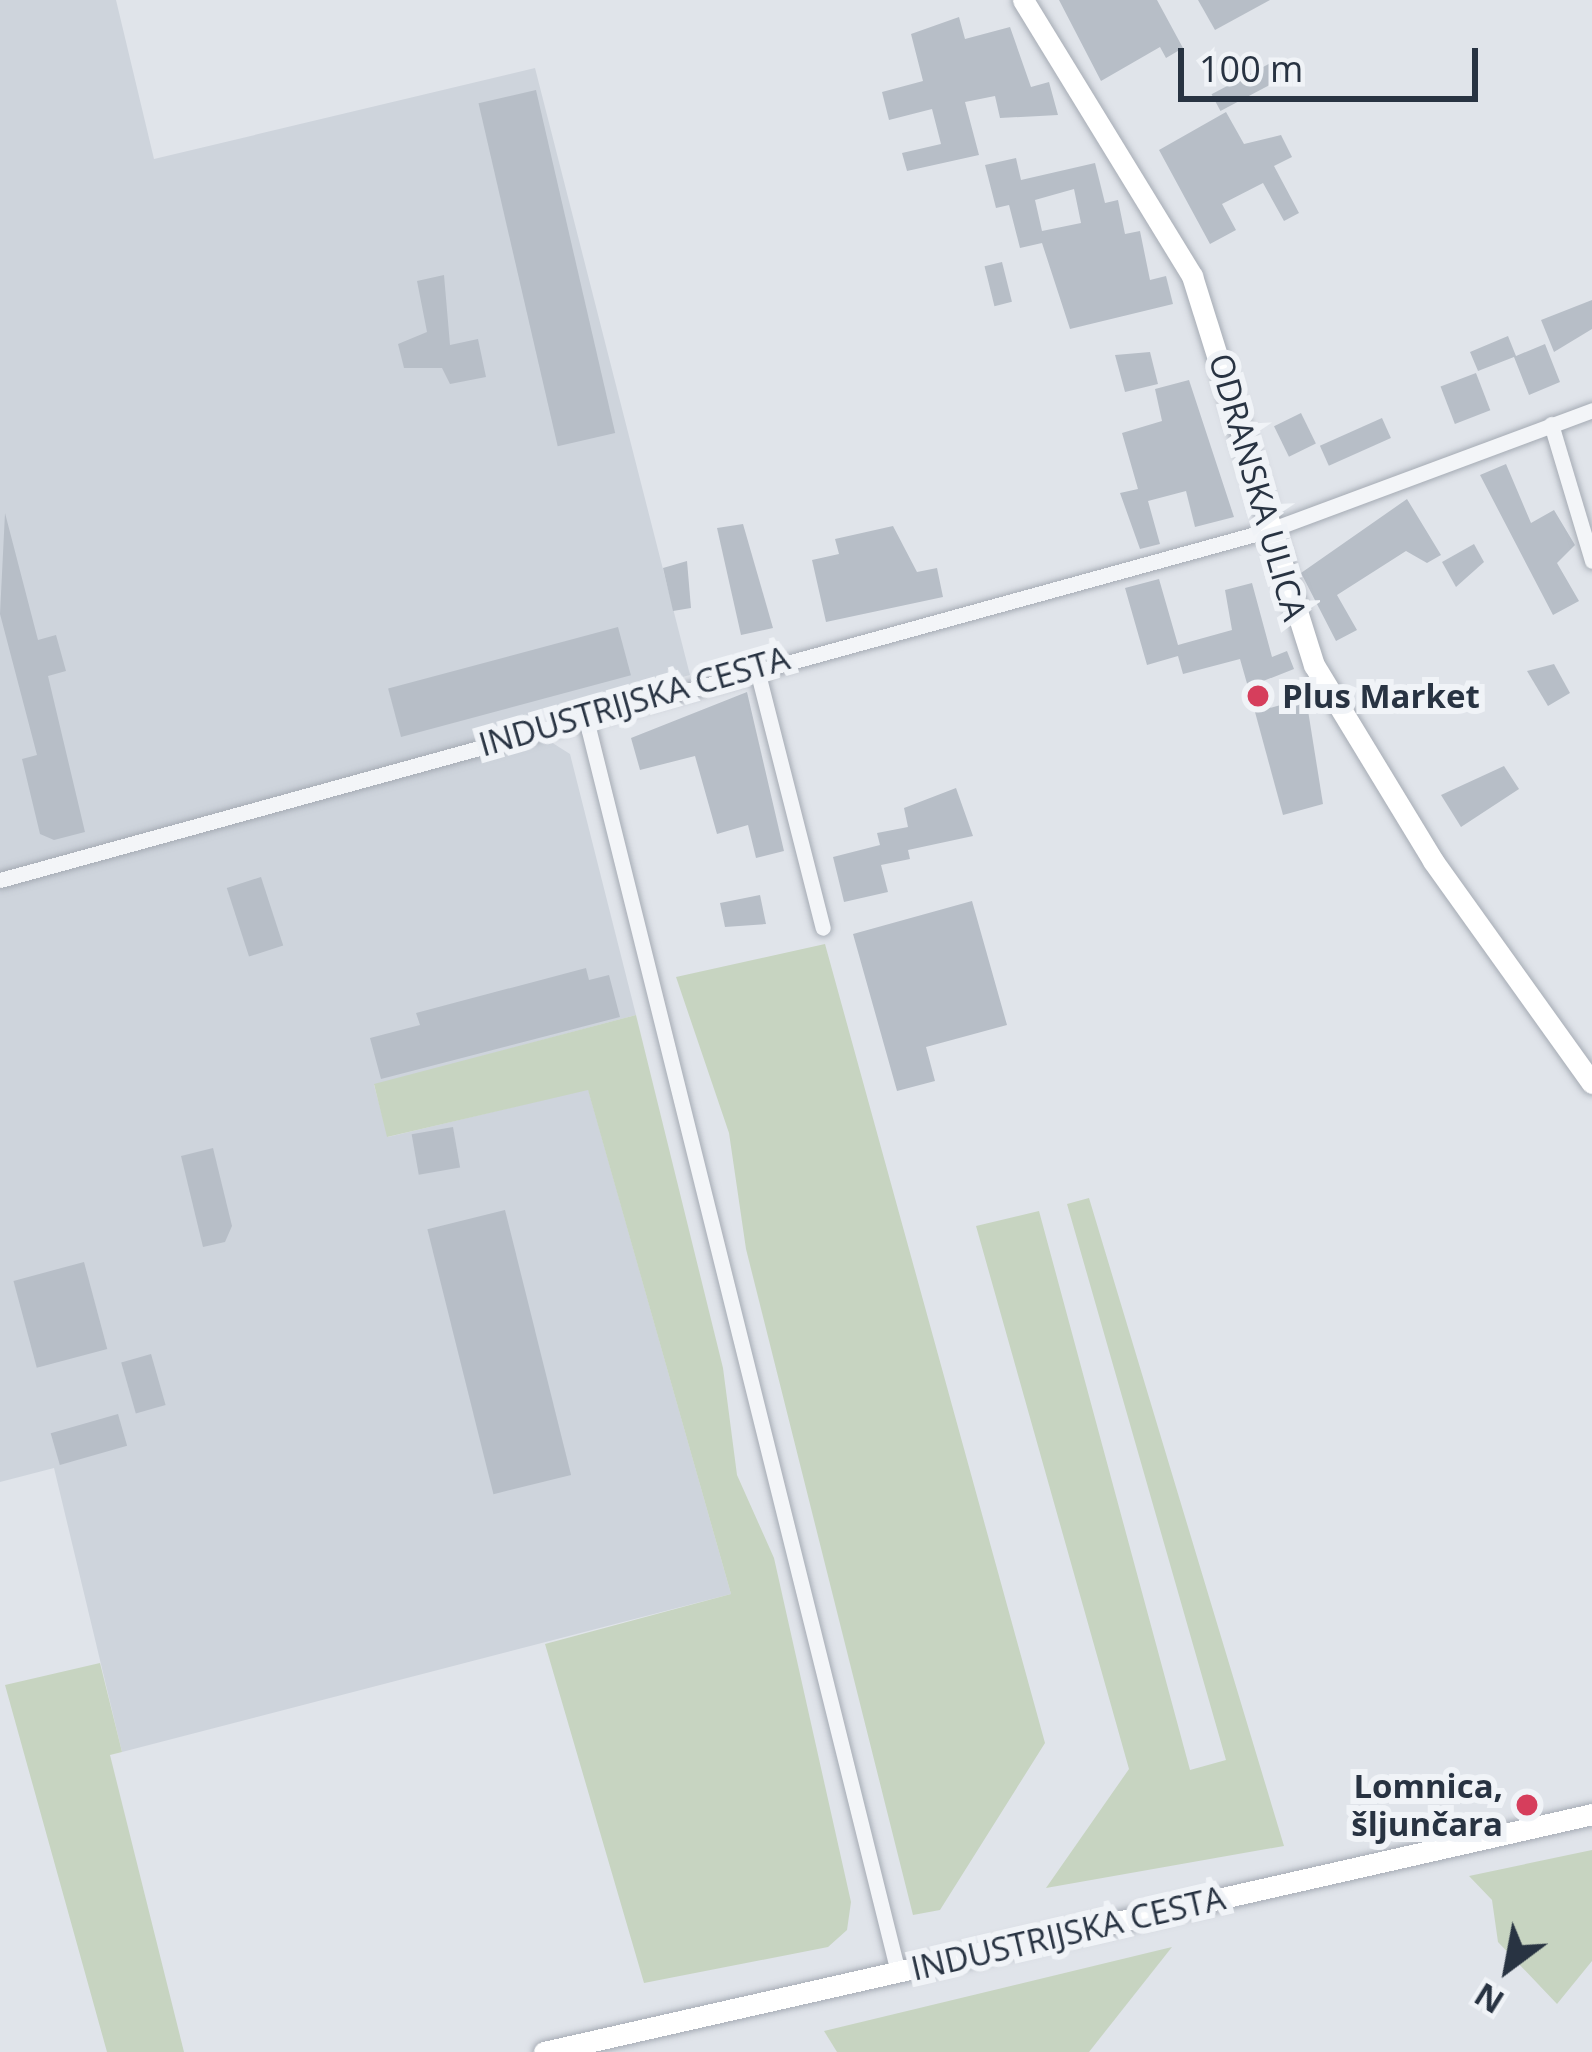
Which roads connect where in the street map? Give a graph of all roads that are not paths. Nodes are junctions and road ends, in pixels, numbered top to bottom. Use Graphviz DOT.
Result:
graph roads {
  1 [pos="1023,0"];
  2 [pos="1587,417"];
  3 [pos="1551,424"];
  4 [pos="1270,530"];
  5 [pos="1592,560"];
  6 [pos="756,666"];
  7 [pos="585,715"];
  8 [pos="0,880"];
  9 [pos="823,928"];
  10 [pos="1592,1083"];
  11 [pos="1592,1814"];
  12 [pos="898,1972"];
  13 [pos="544,2052"];
  1 -- 4 [label="main road, ODRANSKA ULICA"];
  2 -- 3 [label="street, INDUSTRIJSKA CESTA"];
  3 -- 4 [label="street, INDUSTRIJSKA CESTA"];
  3 -- 5 [label="street"];
  4 -- 6 [label="street, INDUSTRIJSKA CESTA"];
  4 -- 10 [label="main road, ODRANSKA ULICA"];
  6 -- 7 [label="street, INDUSTRIJSKA CESTA"];
  6 -- 9 [label="street"];
  7 -- 8 [label="street, INDUSTRIJSKA CESTA"];
  7 -- 12 [label="street"];
  11 -- 12 [label="main road, INDUSTRIJSKA CESTA"];
  12 -- 13 [label="main road, INDUSTRIJSKA CESTA"];
}
